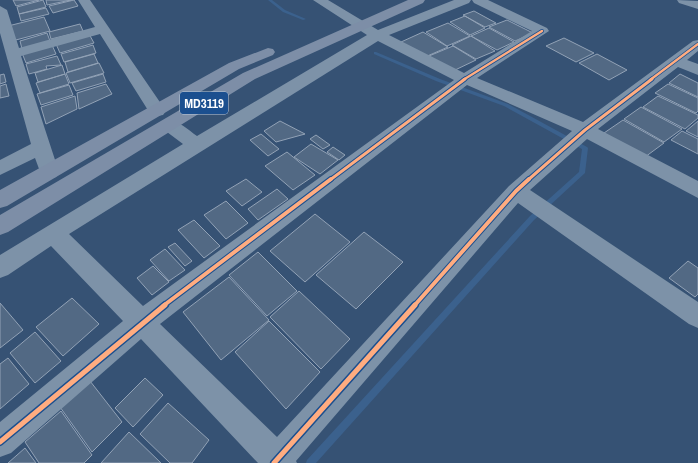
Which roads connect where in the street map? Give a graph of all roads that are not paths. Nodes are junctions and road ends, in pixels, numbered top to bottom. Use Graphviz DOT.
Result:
graph roads {
  1 [pos="84,0"];
  2 [pos="320,0"];
  3 [pos="388,0"];
  4 [pos="419,0"];
  5 [pos="465,0"];
  6 [pos="478,0"];
  7 [pos="683,0"];
  8 [pos="698,5"];
  9 [pos="1,16"];
  10 [pos="354,22"];
  11 [pos="103,28"];
  12 [pos="377,35"];
  13 [pos="698,44"];
  14 [pos="13,54"];
  15 [pos="677,61"];
  16 [pos="698,70"];
  17 [pos="465,79"];
  18 [pos="157,111"];
  19 [pos="169,125"];
  20 [pos="575,139"];
  21 [pos="197,145"];
  22 [pos="42,146"];
  23 [pos="0,168"];
  24 [pos="49,172"];
  25 [pos="698,190"];
  26 [pos="516,191"];
  27 [pos="0,200"];
  28 [pos="0,226"];
  29 [pos="53,233"];
  30 [pos="0,268"];
  31 [pos="698,316"];
  32 [pos="142,322"];
  33 [pos="0,442"];
  34 [pos="278,462"];
  1 -- 11 [label="street"];
  2 -- 10 [label="street"];
  3 -- 10 [label="main road, MD3119"];
  4 -- 10 [label="main road, MD3119"];
  5 -- 12 [label="street"];
  6 -- 17 [label="street"];
  7 -- 8 [label="street"];
  9 -- 14 [label="street"];
  10 -- 12 [label="street"];
  10 -- 18 [label="main road, MD3119"];
  10 -- 19 [label="main road, MD3119"];
  11 -- 14 [label="street"];
  11 -- 18 [label="street"];
  12 -- 17 [label="street"];
  12 -- 21 [label="street"];
  13 -- 15 [label="street"];
  14 -- 22 [label="street"];
  15 -- 16 [label="street"];
  15 -- 20 [label="street"];
  17 -- 20 [label="street"];
  17 -- 32 [label="street"];
  18 -- 24 [label="main road, MD3119"];
  19 -- 21 [label="street"];
  19 -- 28 [label="main road, MD3119"];
  20 -- 25 [label="street"];
  20 -- 26 [label="street"];
  21 -- 29 [label="street"];
  22 -- 23 [label="street"];
  22 -- 24 [label="street"];
  24 -- 27 [label="main road, MD3119"];
  26 -- 31 [label="street"];
  26 -- 34 [label="street"];
  29 -- 30 [label="street"];
  29 -- 32 [label="street"];
  32 -- 33 [label="street"];
  32 -- 34 [label="street"];
}
